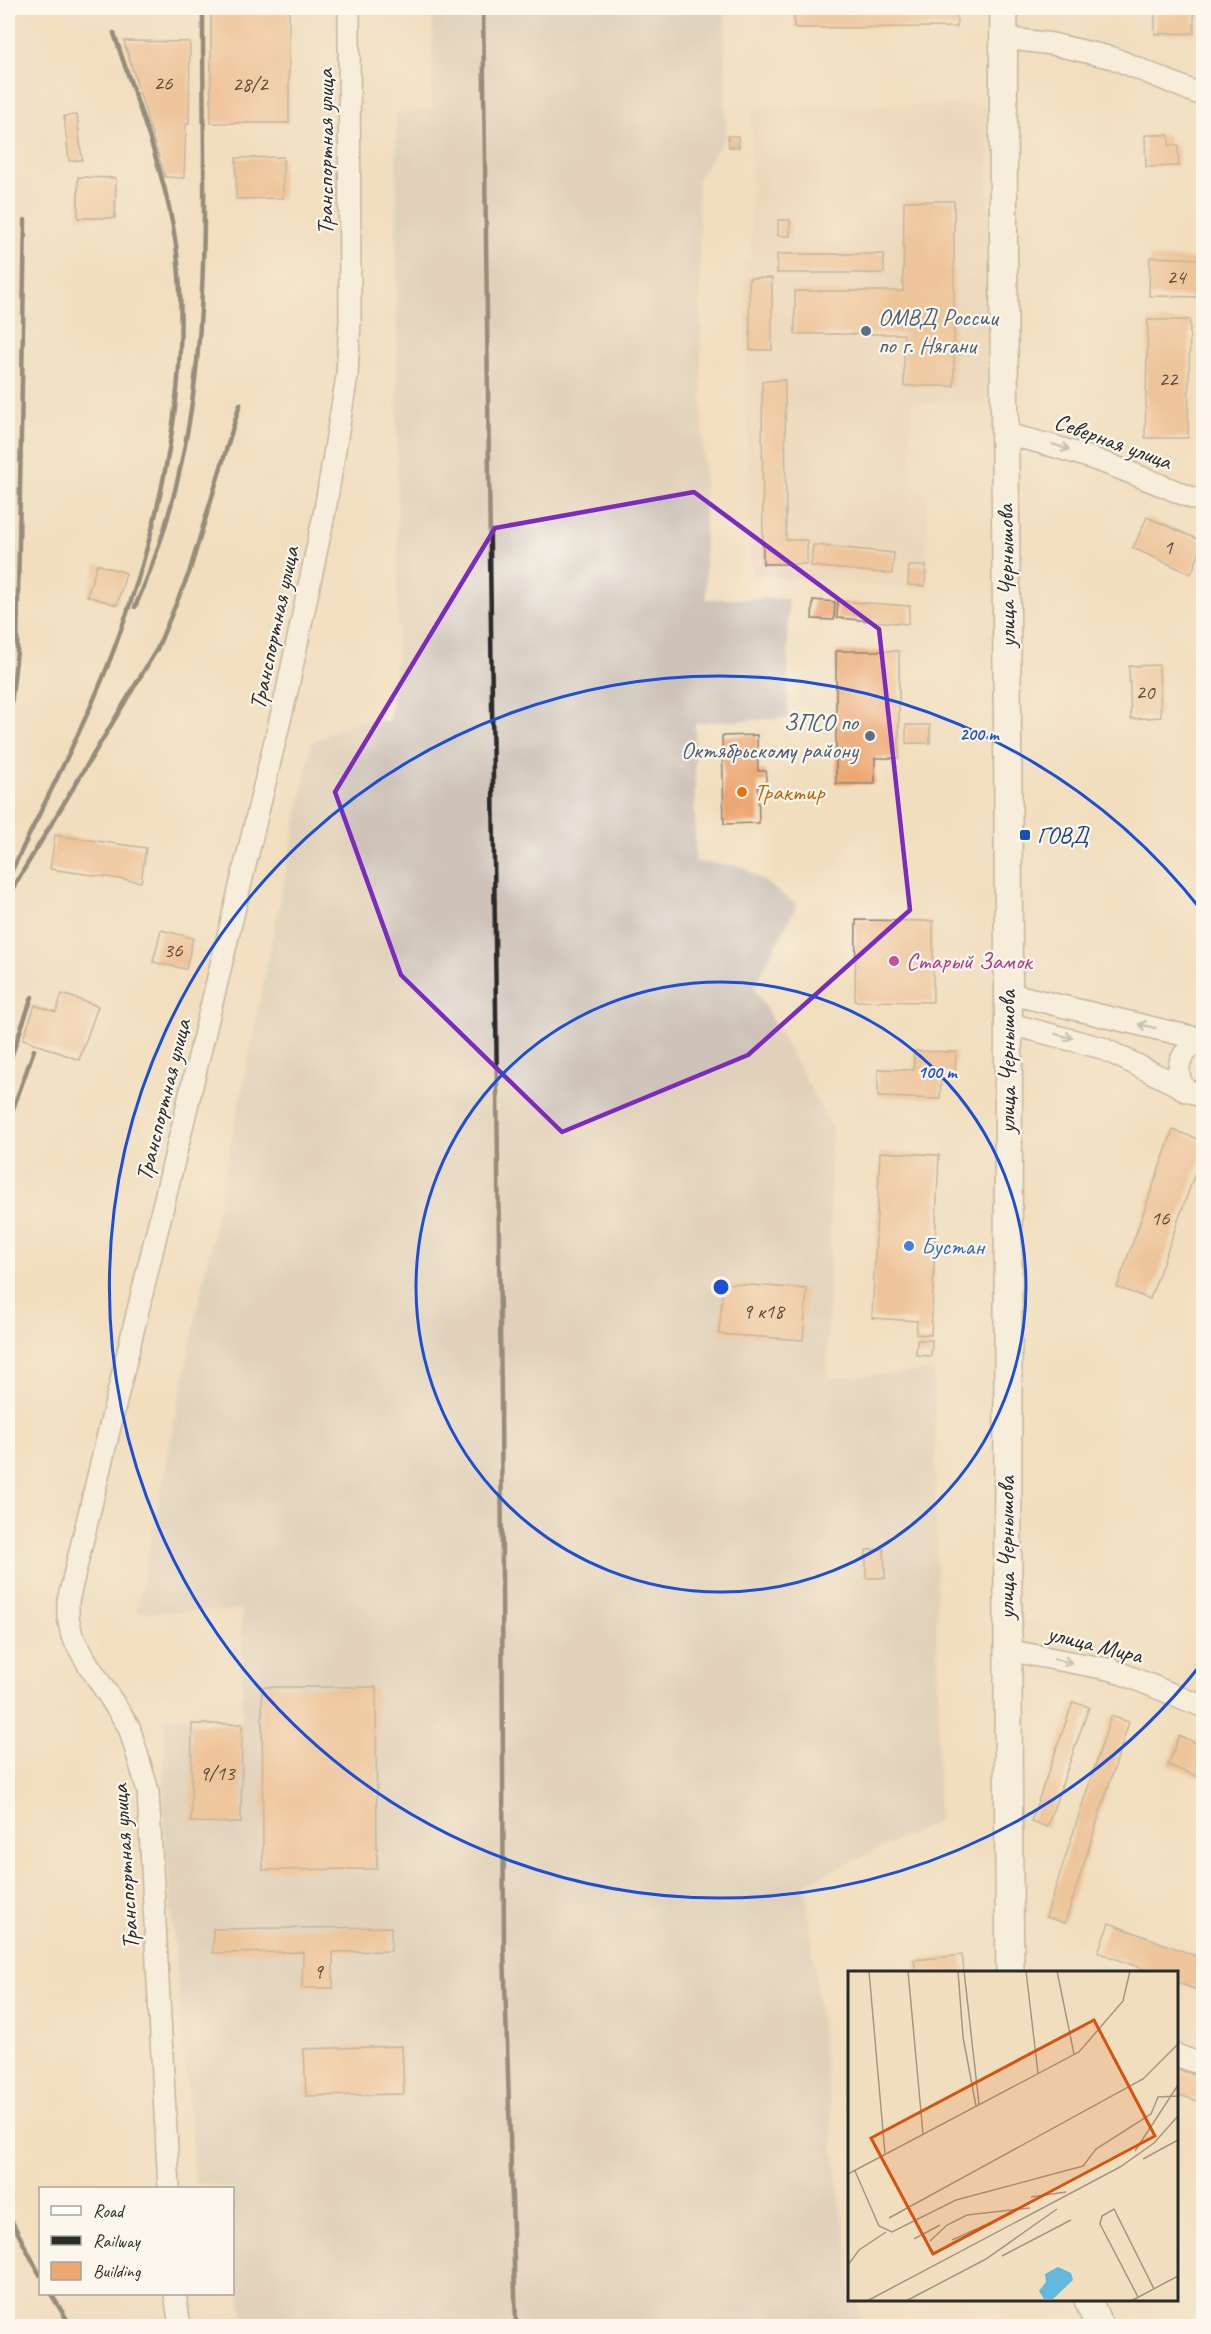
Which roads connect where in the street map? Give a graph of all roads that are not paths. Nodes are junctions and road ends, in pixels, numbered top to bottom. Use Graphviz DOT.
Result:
graph roads {
  1 [pos="349,8"];
  2 [pos="1004,8"];
  3 [pos="1004,39"];
  4 [pos="1203,96"];
  5 [pos="1004,434"];
  6 [pos="1203,503"];
  7 [pos="1007,993"];
  8 [pos="1007,1023"];
  9 [pos="1203,1039"];
  10 [pos="1194,1095"];
  11 [pos="1006,1650"];
  12 [pos="1203,1707"];
  13 [pos="1010,1971"];
  14 [pos="1178,2056"];
  15 [pos="1203,2065"];
  16 [pos="169,2187"];
  17 [pos="175,2295"];
  18 [pos="1088,2301"];
  19 [pos="180,2326"];
  20 [pos="1099,2326"];
  1 -- 16 [label="street, Транспортная улица"];
  2 -- 3 [label="main road, улица Чернышова"];
  3 -- 4 [label="street"];
  3 -- 5 [label="main road, улица Чернышова"];
  5 -- 6 [label="street, Северная улица, one-way"];
  5 -- 7 [label="main road, улица Чернышова"];
  7 -- 8 [label="main road, улица Чернышова"];
  9 -- 7 [label="street, one-way"];
  8 -- 10 [label="street, one-way"];
  8 -- 11 [label="main road, улица Чернышова"];
  9 -- 10 [label="street"];
  11 -- 12 [label="street, улица Мира, one-way"];
  11 -- 13 [label="main road, улица Чернышова"];
  14 -- 15 [label="street"];
  17 -- 19 [label="street"];
  18 -- 20 [label="main road"];
}
